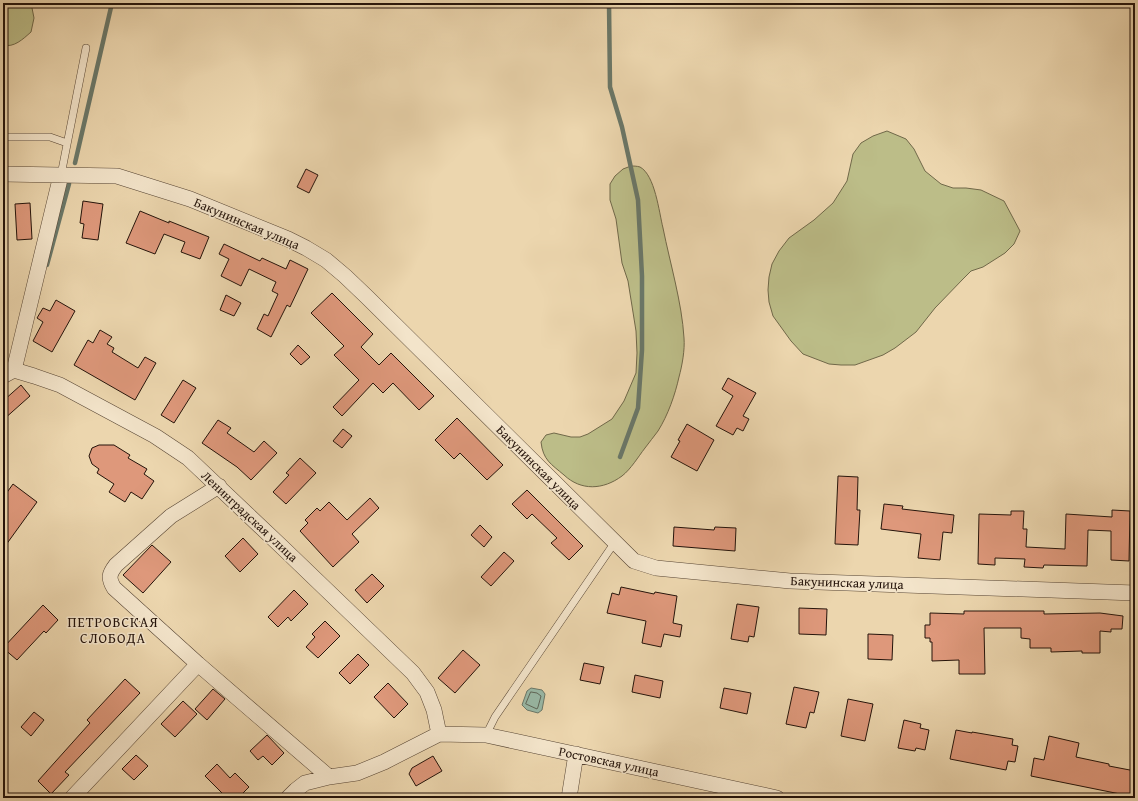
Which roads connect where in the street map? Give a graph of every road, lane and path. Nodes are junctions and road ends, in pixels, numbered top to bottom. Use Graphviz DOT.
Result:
graph roads {
  1 [pos="86,48"];
  2 [pos="3,137"];
  3 [pos="67,143"];
  4 [pos="3,174"];
  5 [pos="61,175"];
  6 [pos="8,373"];
  7 [pos="219,486"];
  8 [pos="615,542"];
  9 [pos="1135,593"];
  10 [pos="198,664"];
  11 [pos="439,734"];
  12 [pos="486,735"];
  13 [pos="576,754"];
  14 [pos="329,777"];
  15 [pos="72,798"];
  16 [pos="288,798"];
  17 [pos="569,798"];
  18 [pos="777,798"];
  1 -- 3 [label="lane"];
  2 -- 3 [label="lane"];
  3 -- 5 [label="lane"];
  4 -- 5 [label="street, Бакунинская улица"];
  5 -- 6 [label="street"];
  5 -- 8 [label="street, Бакунинская улица"];
  6 -- 7 [label="street, Ленинградская улица"];
  7 -- 10 [label="street"];
  7 -- 11 [label="street, Ленинградская улица"];
  8 -- 9 [label="street, Бакунинская улица"];
  8 -- 12 [label="lane"];
  10 -- 14 [label="street"];
  10 -- 15 [label="street"];
  11 -- 12 [label="street, Ростовская улица"];
  11 -- 14 [label="street"];
  12 -- 13 [label="street, Ростовская улица"];
  13 -- 17 [label="street"];
  13 -- 18 [label="street, Ростовская улица"];
  14 -- 16 [label="street"];
}
